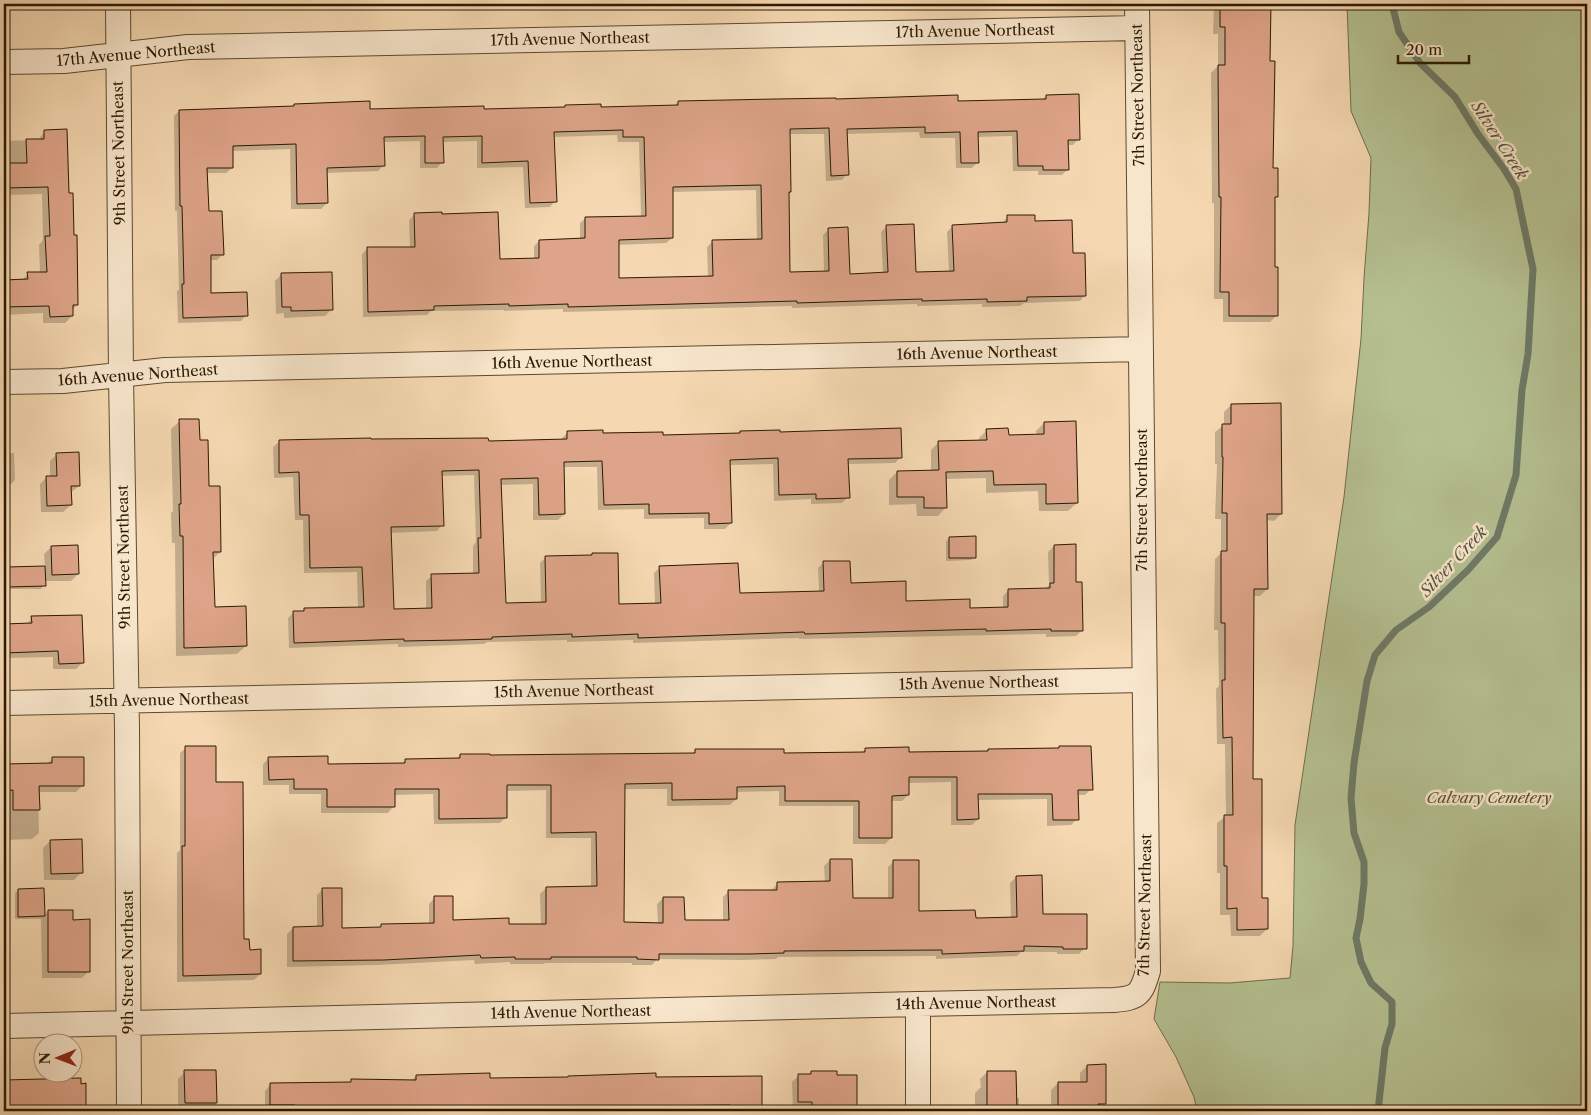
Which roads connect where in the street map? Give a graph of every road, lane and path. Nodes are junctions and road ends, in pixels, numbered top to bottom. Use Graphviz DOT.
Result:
graph roads {
  1 [pos="118,4"];
  2 [pos="1137,4"];
  3 [pos="1138,28"];
  4 [pos="118,55"];
  5 [pos="4,62"];
  6 [pos="1141,350"];
  7 [pos="121,376"];
  8 [pos="4,382"];
  9 [pos="1144,680"];
  10 [pos="127,700"];
  11 [pos="4,703"];
  12 [pos="1138,995"];
  13 [pos="918,1004"];
  14 [pos="129,1024"];
  15 [pos="4,1026"];
  16 [pos="129,1111"];
  17 [pos="918,1111"];
  1 -- 4 [label="street, 9th Street Northeast"];
  2 -- 3 [label="street, 7th Street Northeast"];
  3 -- 4 [label="street, 17th Avenue Northeast"];
  3 -- 6 [label="street, 7th Street Northeast"];
  4 -- 5 [label="street, 17th Avenue Northeast"];
  4 -- 7 [label="street, 9th Street Northeast"];
  6 -- 7 [label="street, 16th Avenue Northeast"];
  6 -- 9 [label="street, 7th Street Northeast"];
  7 -- 8 [label="street, 16th Avenue Northeast"];
  7 -- 10 [label="street, 9th Street Northeast"];
  9 -- 10 [label="street, 15th Avenue Northeast"];
  9 -- 12 [label="street, 7th Street Northeast"];
  10 -- 11 [label="street, 15th Avenue Northeast"];
  10 -- 14 [label="street, 9th Street Northeast"];
  12 -- 13 [label="street, 14th Avenue Northeast"];
  13 -- 14 [label="street, 14th Avenue Northeast"];
  13 -- 17 [label="street"];
  14 -- 15 [label="street, 14th Avenue Northeast"];
  14 -- 16 [label="street, 9th Street Northeast"];
}
